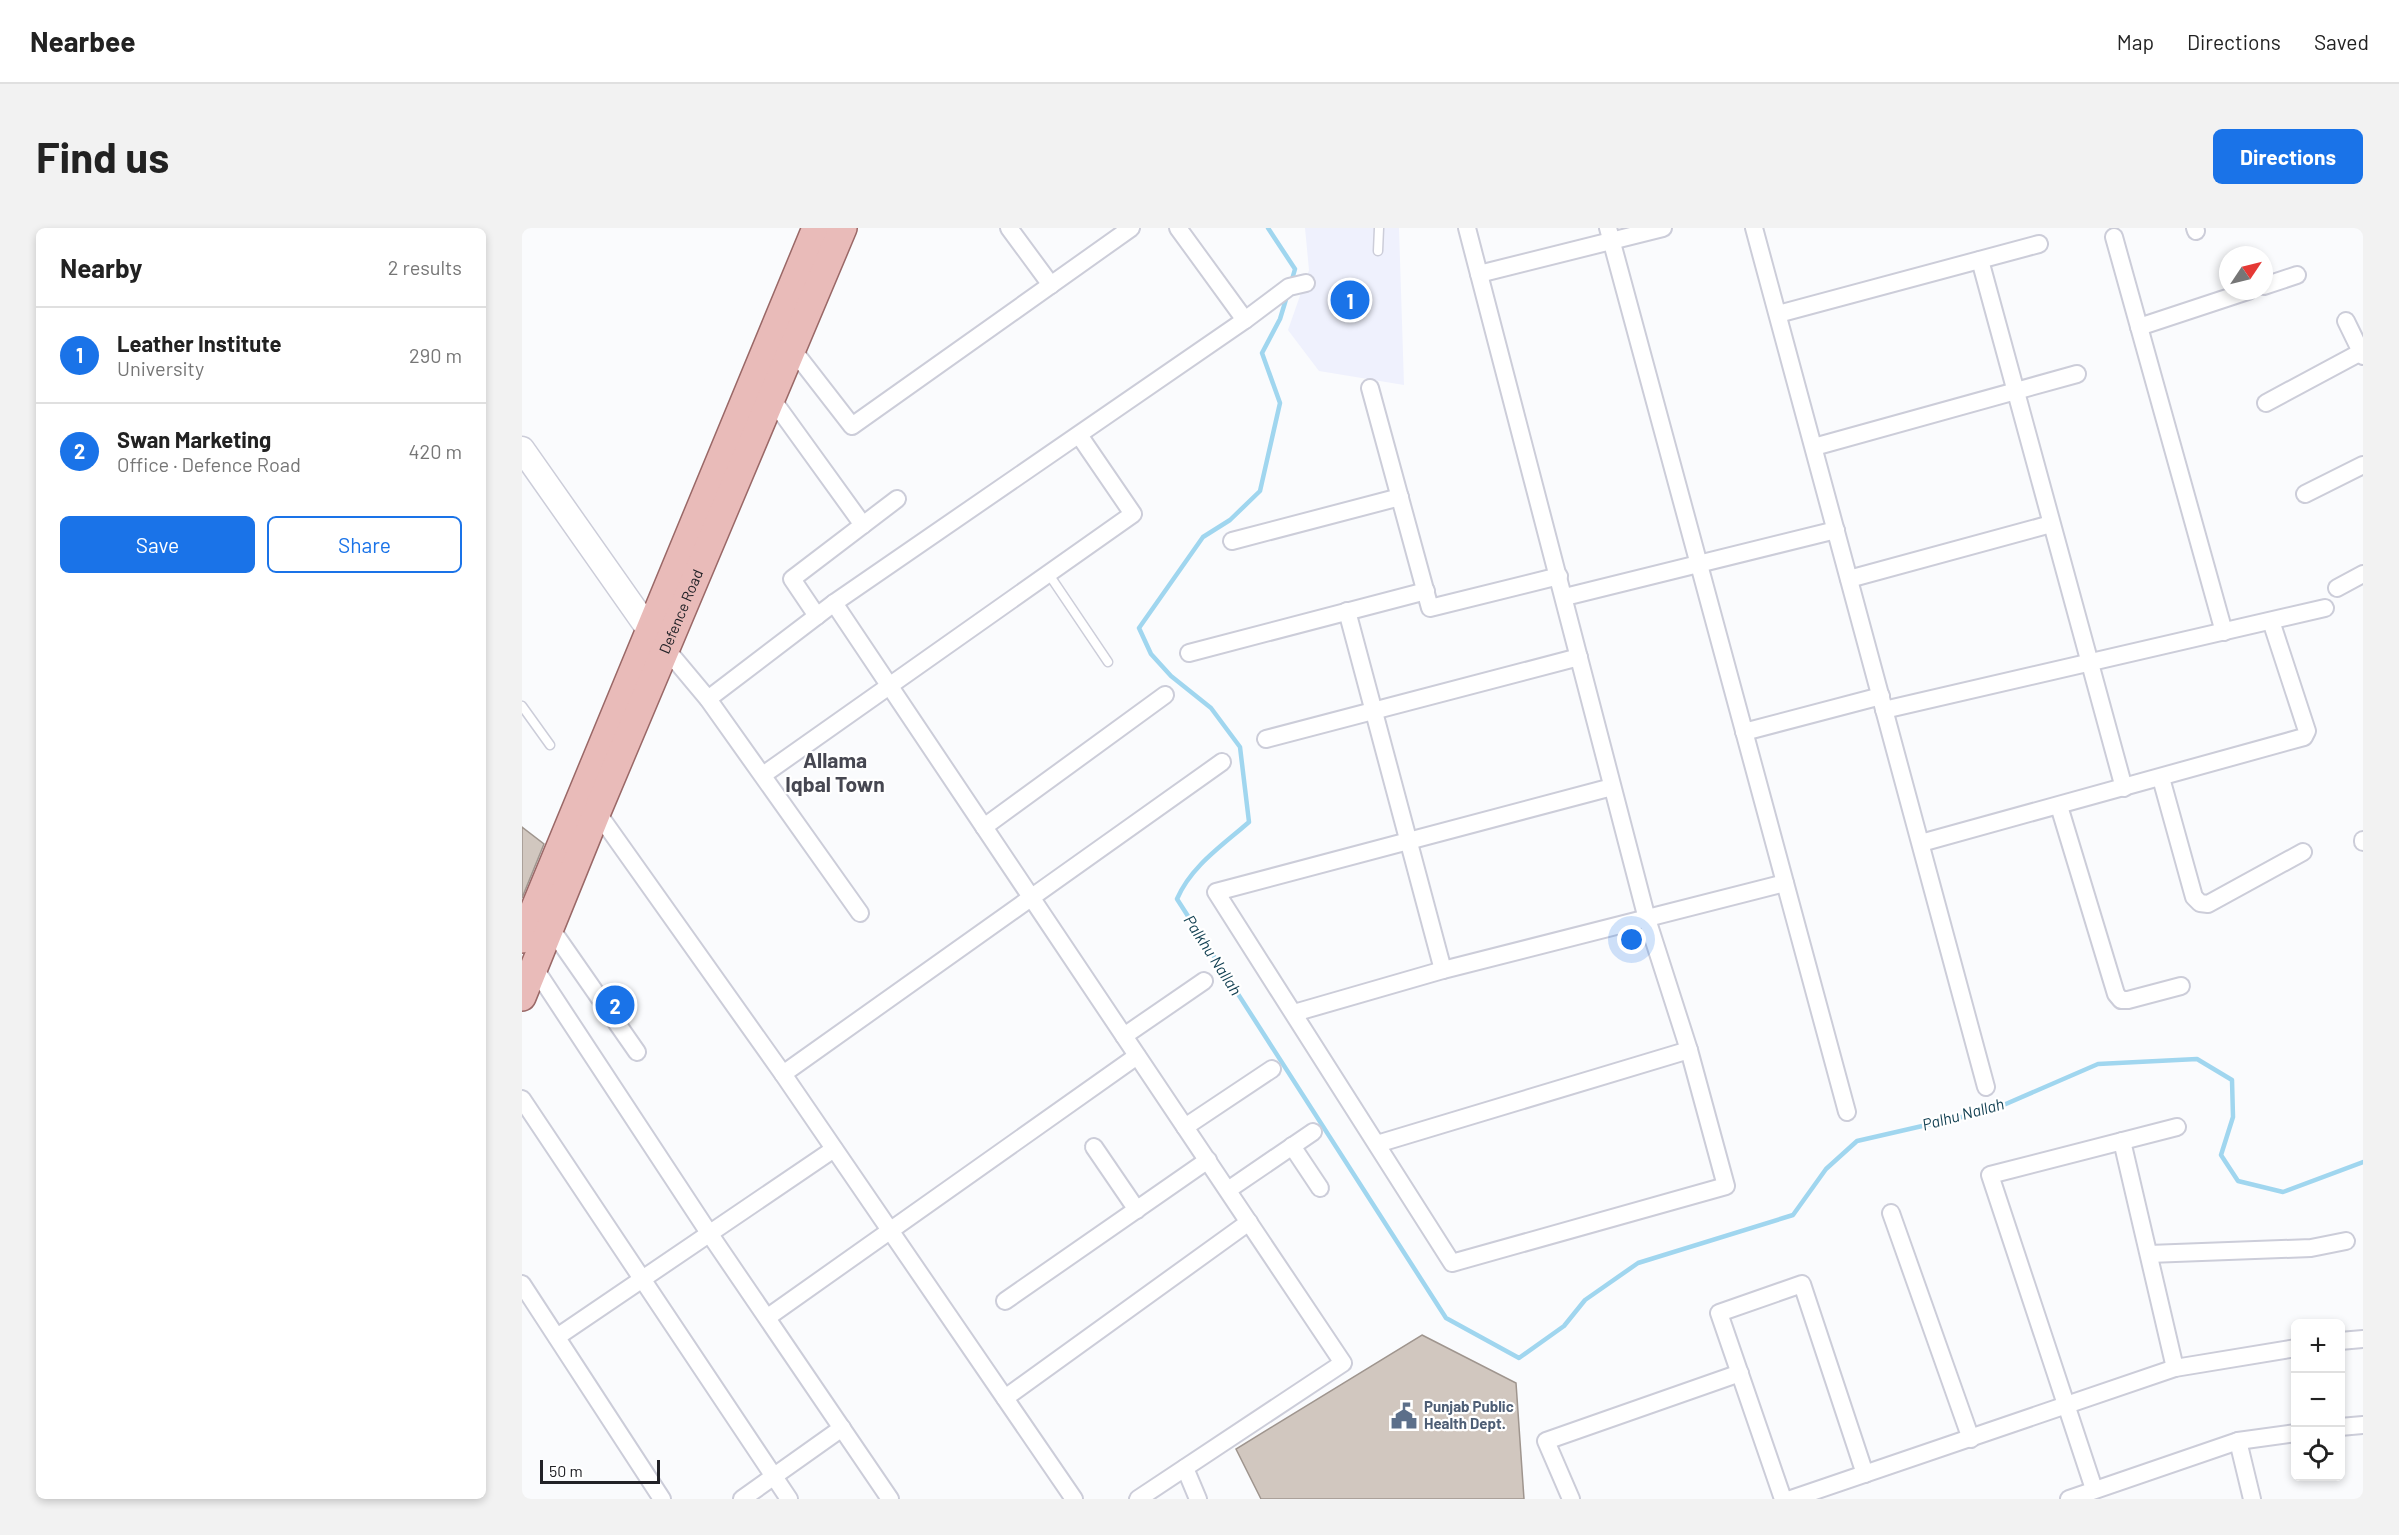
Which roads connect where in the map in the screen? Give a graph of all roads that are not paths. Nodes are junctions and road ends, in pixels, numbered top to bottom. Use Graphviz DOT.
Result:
graph roads {
  1 [pos="843,228"];
  2 [pos="1009,228"];
  3 [pos="1131,228"];
  4 [pos="1178,228"];
  5 [pos="1379,228"];
  6 [pos="1467,228"];
  7 [pos="1663,228"];
  8 [pos="1755,228"];
  9 [pos="809,233"];
  10 [pos="1610,235"];
  11 [pos="2114,237"];
  12 [pos="2039,244"];
  13 [pos="1378,251"];
  14 [pos="1980,260"];
  15 [pos="1479,274"];
  16 [pos="2297,275"];
  17 [pos="1306,283"];
  18 [pos="2273,283"];
  19 [pos="1051,285"];
  20 [pos="2221,300"];
  21 [pos="1778,314"];
  22 [pos="1245,320"];
  23 [pos="2346,321"];
  24 [pos="2139,327"];
  25 [pos="793,350"];
  26 [pos="2362,354"];
  27 [pos="2077,374"];
  28 [pos="1370,388"];
  29 [pos="2014,391"];
  30 [pos="764,397"];
  31 [pos="2266,403"];
  32 [pos="1079,435"];
  33 [pos="1814,447"];
  34 [pos="522,449"];
  35 [pos="2363,465"];
  36 [pos="2305,494"];
  37 [pos="1400,497"];
  38 [pos="897,499"];
  39 [pos="2051,524"];
  40 [pos="863,525"];
  41 [pos="1836,530"];
  42 [pos="1232,541"];
  43 [pos="1698,564"];
  44 [pos="1048,573"];
  45 [pos="2363,574"];
  46 [pos="1559,576"];
  47 [pos="1849,579"];
  48 [pos="2337,588"];
  49 [pos="1426,591"];
  50 [pos="1565,597"];
  51 [pos="834,603"];
  52 [pos="2325,608"];
  53 [pos="1347,611"];
  54 [pos="817,616"];
  55 [pos="2271,621"];
  56 [pos="2224,632"];
  57 [pos="1189,653"];
  58 [pos="653,655"];
  59 [pos="1579,657"];
  60 [pos="1108,662"];
  61 [pos="2090,662"];
  62 [pos="889,686"];
  63 [pos="1165,695"];
  64 [pos="708,699"];
  65 [pos="1882,703"];
  66 [pos="522,706"];
  67 [pos="1375,712"];
  68 [pos="1744,732"];
  69 [pos="1266,739"];
  70 [pos="550,745"];
  71 [pos="1221,762"];
  72 [pos="763,775"];
  73 [pos="2161,778"];
  74 [pos="1612,787"];
  75 [pos="2124,788"];
  76 [pos="2059,806"];
  77 [pos="597,812"];
  78 [pos="984,827"];
  79 [pos="1408,840"];
  80 [pos="1921,843"];
  81 [pos="2303,852"];
  82 [pos="1785,883"];
  83 [pos="1030,896"];
  84 [pos="860,913"];
  85 [pos="1647,919"];
  86 [pos="534,945"];
  87 [pos="1443,970"];
  88 [pos="1204,981"];
  89 [pos="2181,986"];
  90 [pos="522,997"];
  91 [pos="1294,1013"];
  92 [pos="1124,1036"];
  93 [pos="1689,1050"];
  94 [pos="637,1053"];
  95 [pos="1137,1056"];
  96 [pos="1272,1069"];
  97 [pos="783,1074"];
  98 [pos="1986,1087"];
  99 [pos="522,1099"];
  100 [pos="1847,1112"];
  101 [pos="1185,1127"];
  102 [pos="2177,1127"];
  103 [pos="1313,1132"];
  104 [pos="2122,1141"];
  105 [pos="1377,1144"];
  106 [pos="1292,1146"];
  107 [pos="1094,1148"];
  108 [pos="834,1149"];
  109 [pos="1208,1160"];
  110 [pos="1320,1188"];
  111 [pos="1228,1190"];
  112 [pos="1137,1210"];
  113 [pos="1891,1213"];
  114 [pos="1249,1222"];
  115 [pos="889,1229"];
  116 [pos="709,1233"];
  117 [pos="2346,1241"];
  118 [pos="2149,1254"];
  119 [pos="641,1280"];
  120 [pos="522,1284"];
  121 [pos="1005,1302"];
  122 [pos="768,1317"];
  123 [pos="557,1337"];
  124 [pos="2363,1339"];
  125 [pos="2345,1341"];
  126 [pos="2291,1349"];
  127 [pos="2175,1368"];
  128 [pos="1740,1373"];
  129 [pos="1005,1398"];
  130 [pos="2065,1407"];
  131 [pos="2363,1425"];
  132 [pos="2345,1427"];
  133 [pos="842,1428"];
  134 [pos="2291,1434"];
  135 [pos="1971,1439"];
  136 [pos="2238,1441"];
  137 [pos="1185,1468"];
  138 [pos="1865,1474"];
  139 [pos="774,1477"];
  140 [pos="2094,1490"];
  141 [pos="662,1499"];
  142 [pos="742,1499"];
  143 [pos="789,1499"];
  144 [pos="890,1499"];
  145 [pos="1074,1499"];
  146 [pos="1138,1499"];
  147 [pos="1198,1499"];
  148 [pos="1571,1499"];
  149 [pos="1783,1499"];
  150 [pos="1791,1499"];
  151 [pos="2069,1499"];
  152 [pos="2252,1499"];
  1 -- 25 [label="main road, Defence Road"];
  2 -- 19 [label="street"];
  3 -- 19 [label="street"];
  4 -- 22 [label="street"];
  5 -- 13 [label="lane"];
  6 -- 15 [label="street"];
  7 -- 10 [label="street"];
  8 -- 21 [label="street"];
  9 -- 30 [label="main road, Defence Road"];
  10 -- 15 [label="street"];
  10 -- 43 [label="street"];
  11 -- 24 [label="street"];
  12 -- 14 [label="street"];
  14 -- 21 [label="street"];
  14 -- 29 [label="street"];
  15 -- 46 [label="street"];
  16 -- 18 [label="street"];
  17 -- 22 [label="street"];
  19 -- 25 [label="street"];
  20 -- 24 [label="street"];
  21 -- 33 [label="street"];
  22 -- 32 [label="street"];
  23 -- 26 [label="street"];
  24 -- 56 [label="street"];
  25 -- 30 [label="main road, Defence Road"];
  26 -- 31 [label="street"];
  27 -- 29 [label="street"];
  28 -- 37 [label="street"];
  29 -- 33 [label="street"];
  29 -- 39 [label="street"];
  30 -- 40 [label="street"];
  30 -- 58 [label="main road, Defence Road"];
  32 -- 44 [label="street"];
  32 -- 51 [label="street"];
  33 -- 41 [label="street"];
  34 -- 58 [label="street"];
  35 -- 36 [label="street"];
  37 -- 42 [label="street"];
  37 -- 49 [label="street"];
  38 -- 40 [label="street"];
  39 -- 47 [label="street"];
  39 -- 61 [label="street"];
  40 -- 54 [label="street"];
  41 -- 43 [label="street"];
  41 -- 47 [label="street"];
  43 -- 50 [label="street"];
  43 -- 68 [label="street"];
  44 -- 60 [label="lane"];
  44 -- 62 [label="street"];
  45 -- 48 [label="street"];
  46 -- 49 [label="street"];
  46 -- 50 [label="street"];
  47 -- 65 [label="street"];
  49 -- 53 [label="street"];
  50 -- 59 [label="street"];
  51 -- 54 [label="street"];
  51 -- 62 [label="street"];
  52 -- 55 [label="street"];
  53 -- 57 [label="street"];
  53 -- 67 [label="street"];
  54 -- 64 [label="street"];
  55 -- 56 [label="street"];
  55 -- 73 [label="street"];
  56 -- 61 [label="street"];
  58 -- 64 [label="street"];
  58 -- 77 [label="main road, Defence Road"];
  58 -- 86 [label="main road, Defence Road"];
  59 -- 67 [label="street"];
  59 -- 74 [label="street"];
  61 -- 65 [label="street"];
  61 -- 75 [label="street"];
  62 -- 72 [label="street"];
  62 -- 78 [label="street"];
  63 -- 78 [label="street"];
  64 -- 72 [label="street"];
  65 -- 68 [label="street"];
  65 -- 80 [label="street"];
  66 -- 70 [label="lane"];
  67 -- 69 [label="street"];
  67 -- 79 [label="street"];
  68 -- 82 [label="street"];
  71 -- 83 [label="street"];
  72 -- 84 [label="street"];
  73 -- 75 [label="street"];
  73 -- 81 [label="street"];
  74 -- 79 [label="street"];
  74 -- 85 [label="street"];
  75 -- 76 [label="street"];
  76 -- 80 [label="street"];
  76 -- 89 [label="street"];
  77 -- 86 [label="main road, Defence Road"];
  77 -- 97 [label="street"];
  78 -- 83 [label="street"];
  79 -- 87 [label="street"];
  79 -- 91 [label="street"];
  80 -- 98 [label="street"];
  82 -- 85 [label="street"];
  82 -- 100 [label="street"];
  83 -- 92 [label="street"];
  83 -- 97 [label="street"];
  85 -- 87 [label="street"];
  85 -- 93 [label="street"];
  86 -- 90 [label="main road, Defence Road"];
  86 -- 94 [label="street"];
  86 -- 116 [label="street"];
  87 -- 91 [label="street"];
  88 -- 92 [label="street"];
  91 -- 105 [label="street"];
  92 -- 95 [label="street"];
  93 -- 105 [label="street"];
  93 -- 105 [label="street"];
  95 -- 101 [label="street"];
  95 -- 115 [label="street"];
  96 -- 101 [label="street"];
  97 -- 108 [label="street"];
  99 -- 119 [label="street"];
  101 -- 109 [label="street"];
  102 -- 104 [label="street"];
  103 -- 106 [label="street"];
  104 -- 118 [label="street"];
  104 -- 130 [label="street"];
  106 -- 110 [label="street"];
  106 -- 111 [label="street"];
  107 -- 112 [label="street"];
  108 -- 115 [label="street"];
  108 -- 116 [label="street"];
  109 -- 111 [label="street"];
  109 -- 112 [label="street"];
  111 -- 114 [label="street"];
  112 -- 121 [label="street"];
  113 -- 135 [label="street"];
  114 -- 129 [label="street"];
  114 -- 137 [label="street"];
  115 -- 122 [label="street"];
  115 -- 129 [label="street"];
  116 -- 119 [label="street"];
  116 -- 122 [label="street"];
  117 -- 118 [label="street"];
  118 -- 127 [label="street"];
  119 -- 123 [label="street"];
  119 -- 139 [label="street"];
  120 -- 123 [label="street"];
  122 -- 133 [label="street"];
  123 -- 141 [label="street"];
  124 -- 125 [label="street"];
  126 -- 127 [label="street"];
  127 -- 130 [label="street"];
  128 -- 138 [label="street"];
  128 -- 148 [label="street"];
  128 -- 149 [label="street"];
  129 -- 145 [label="street"];
  130 -- 135 [label="street"];
  130 -- 140 [label="street"];
  131 -- 132 [label="street"];
  133 -- 139 [label="street"];
  133 -- 144 [label="street"];
  134 -- 136 [label="street"];
  135 -- 138 [label="street"];
  136 -- 140 [label="street"];
  136 -- 152 [label="street"];
  137 -- 146 [label="street"];
  137 -- 147 [label="street"];
  138 -- 150 [label="street"];
  139 -- 142 [label="street"];
  139 -- 143 [label="street"];
  140 -- 151 [label="street"];
}
